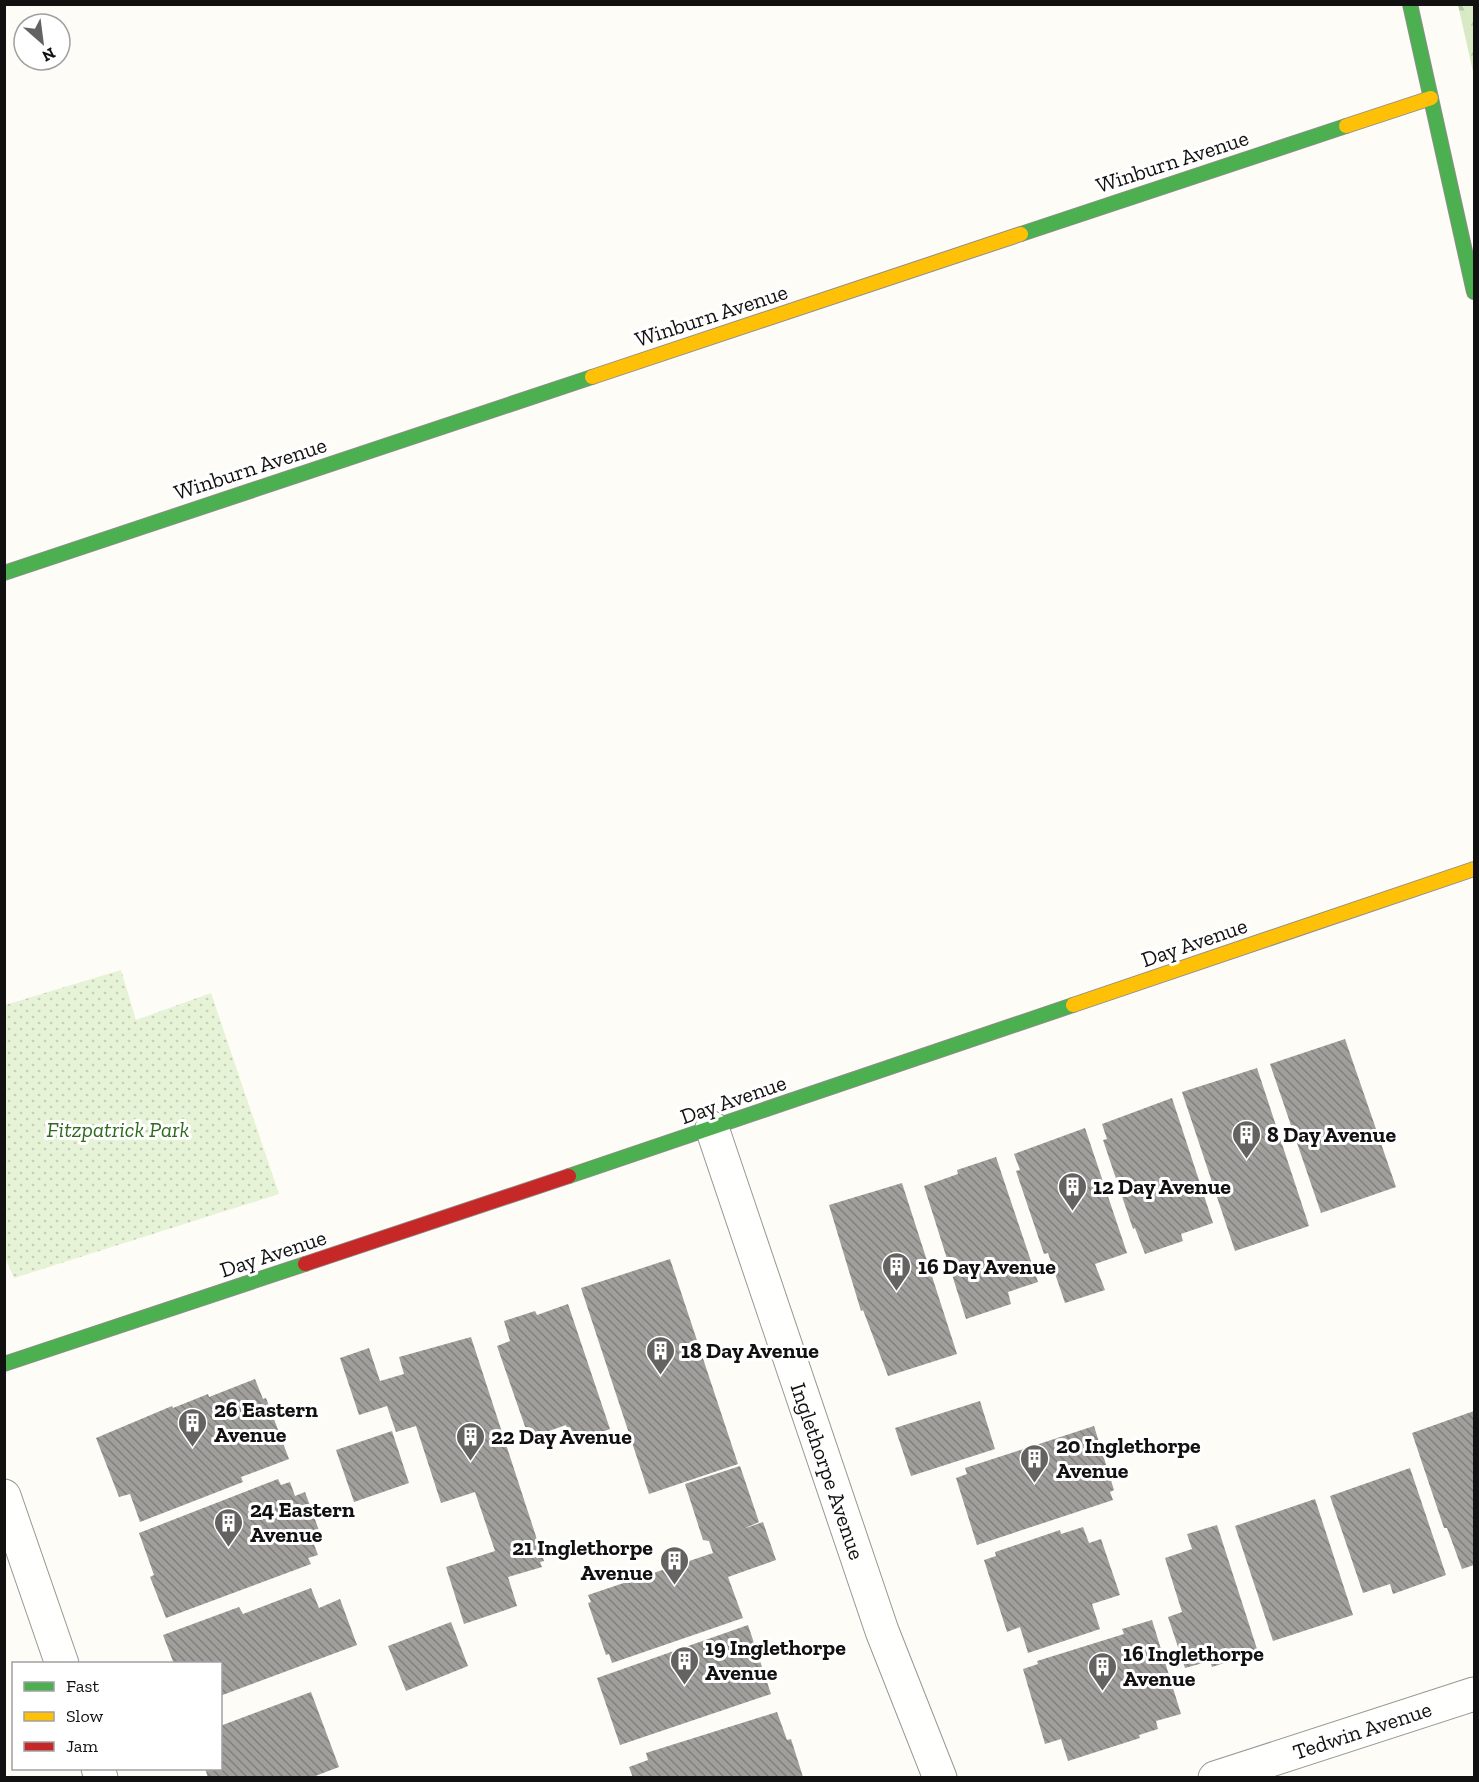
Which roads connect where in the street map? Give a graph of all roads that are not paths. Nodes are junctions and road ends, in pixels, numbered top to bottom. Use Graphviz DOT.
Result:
graph roads {
  1 [pos="1410,4"];
  2 [pos="1431,98"];
  3 [pos="1474,292"];
  4 [pos="4,573"];
  5 [pos="1474,869"];
  6 [pos="712,1128"];
  7 [pos="4,1365"];
  8 [pos="4,1496"];
  9 [pos="61,1662"];
  10 [pos="1474,1694"];
  11 [pos="940,1778"];
  12 [pos="1215,1778"];
  1 -- 2 [label="street"];
  2 -- 3 [label="street"];
  2 -- 4 [label="street, Winburn Avenue"];
  5 -- 6 [label="street, Day Avenue"];
  6 -- 7 [label="street, Day Avenue"];
  6 -- 11 [label="street, Inglethorpe Avenue"];
  8 -- 9 [label="street"];
  10 -- 12 [label="street, Tedwin Avenue"];
}
